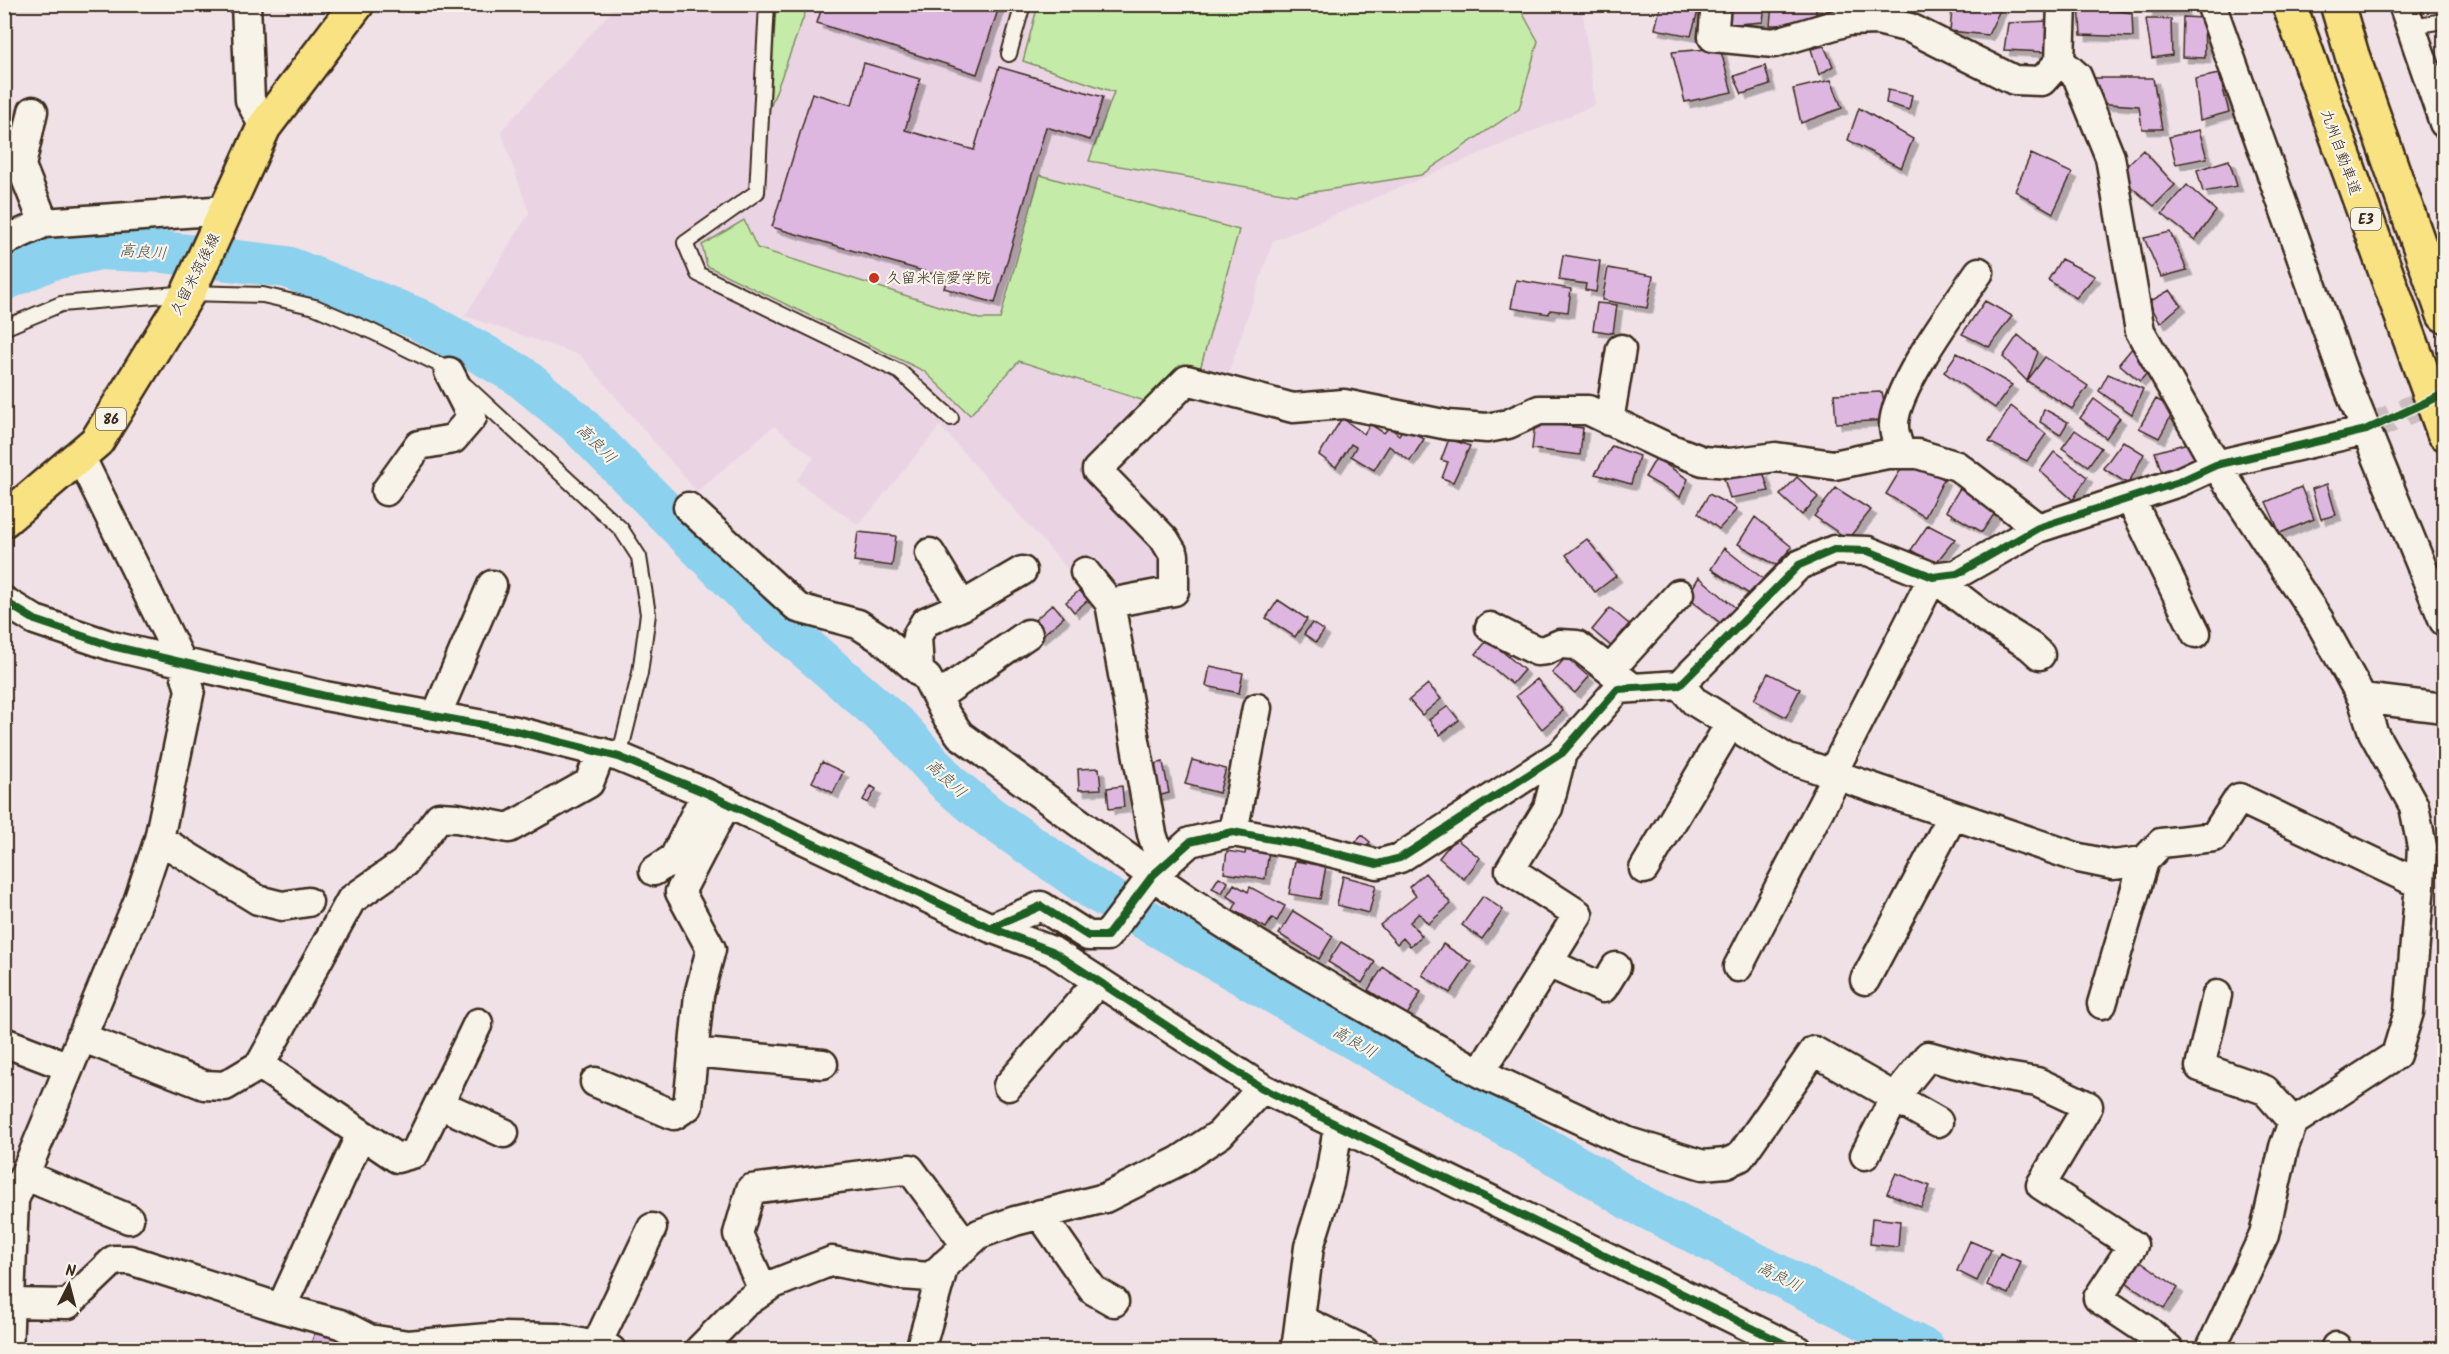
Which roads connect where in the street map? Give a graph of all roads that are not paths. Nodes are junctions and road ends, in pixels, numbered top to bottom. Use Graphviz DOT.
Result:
graph roads {
  1 [pos="246,4"];
  2 [pos="357,4"];
  3 [pos="767,4"];
  4 [pos="1023,4"];
  5 [pos="1716,4"];
  6 [pos="2062,4"];
  7 [pos="2211,4"];
  8 [pos="2289,4"];
  9 [pos="2337,4"];
  10 [pos="2407,15"];
  11 [pos="2445,21"];
  12 [pos="1009,54"];
  13 [pos="2060,61"];
  14 [pos="33,111"];
  15 [pos="2445,123"];
  16 [pos="264,127"];
  17 [pos="227,210"];
  18 [pos="44,223"];
  19 [pos="4,242"];
  20 [pos="1978,272"];
  21 [pos="190,289"];
  22 [pos="2445,315"];
  23 [pos="4,328"];
  24 [pos="1621,349"];
  25 [pos="449,372"];
  26 [pos="951,418"];
  27 [pos="1609,420"];
  28 [pos="2366,430"];
  29 [pos="2445,433"];
  30 [pos="1901,454"];
  31 [pos="80,456"];
  32 [pos="2216,465"];
  33 [pos="386,491"];
  34 [pos="2130,498"];
  35 [pos="688,507"];
  36 [pos="4,520"];
  37 [pos="2038,528"];
  38 [pos="930,553"];
  39 [pos="1022,571"];
  40 [pos="1085,572"];
  41 [pos="1933,577"];
  42 [pos="492,585"];
  43 [pos="1680,594"];
  44 [pos="4,601"];
  45 [pos="1110,603"];
  46 [pos="962,606"];
  47 [pos="2445,621"];
  48 [pos="1490,627"];
  49 [pos="2196,633"];
  50 [pos="1028,634"];
  51 [pos="2040,655"];
  52 [pos="182,663"];
  53 [pos="919,670"];
  54 [pos="1610,670"];
  55 [pos="1680,685"];
  56 [pos="1633,688"];
  57 [pos="937,697"];
  58 [pos="2362,698"];
  59 [pos="1257,708"];
  60 [pos="2445,708"];
  61 [pos="436,716"];
  62 [pos="1731,724"];
  63 [pos="1562,753"];
  64 [pos="610,755"];
  65 [pos="1834,775"];
  66 [pos="717,798"];
  67 [pos="1953,815"];
  68 [pos="1233,832"];
  69 [pos="159,839"];
  70 [pos="2144,861"];
  71 [pos="1644,869"];
  72 [pos="2429,870"];
  73 [pos="654,871"];
  74 [pos="1154,874"];
  75 [pos="308,902"];
  76 [pos="991,928"];
  77 [pos="1548,963"];
  78 [pos="1616,967"];
  79 [pos="1738,967"];
  80 [pos="1865,980"];
  81 [pos="1098,982"];
  82 [pos="2217,995"];
  83 [pos="2102,1004"];
  84 [pos="477,1023"];
  85 [pos="81,1037"];
  86 [pos="4,1042"];
  87 [pos="693,1053"];
  88 [pos="823,1064"];
  89 [pos="260,1065"];
  90 [pos="69,1067"];
  91 [pos="1480,1073"];
  92 [pos="595,1082"];
  93 [pos="1008,1086"];
  94 [pos="1262,1088"];
  95 [pos="1895,1097"];
  96 [pos="439,1104"];
  97 [pos="1938,1122"];
  98 [pos="2293,1122"];
  99 [pos="1338,1126"];
  100 [pos="504,1133"];
  101 [pos="361,1134"];
  102 [pos="1865,1155"];
  103 [pos="24,1175"];
  104 [pos="1040,1214"];
  105 [pos="129,1219"];
  106 [pos="652,1228"];
  107 [pos="966,1245"];
  108 [pos="944,1265"];
  109 [pos="763,1290"];
  110 [pos="1114,1302"];
  111 [pos="10,1303"];
  112 [pos="281,1308"];
  113 [pos="1300,1319"];
  114 [pos="367,1344"];
  115 [pos="604,1348"];
  116 [pos="8,1350"];
  117 [pos="699,1350"];
  118 [pos="920,1350"];
  119 [pos="1294,1350"];
  120 [pos="1364,1350"];
  121 [pos="1797,1350"];
  122 [pos="2169,1350"];
  123 [pos="2210,1350"];
  1 -- 16 [label="street"];
  2 -- 16 [label="main road, 久留米筑後線 / 86"];
  3 -- 26 [label="lane"];
  4 -- 12 [label="lane"];
  5 -- 13 [label="street"];
  6 -- 13 [label="street"];
  7 -- 28 [label="street"];
  8 -- 29 [label="main road, 九州自動車道 / E3"];
  9 -- 22 [label="main road"];
  10 -- 11 [label="lane"];
  10 -- 15 [label="street"];
  13 -- 32 [label="street"];
  14 -- 18 [label="street"];
  16 -- 17 [label="main road, 久留米筑後線 / 86"];
  17 -- 18 [label="street"];
  17 -- 21 [label="main road, 久留米筑後線 / 86"];
  18 -- 19 [label="street"];
  20 -- 30 [label="street"];
  21 -- 23 [label="lane"];
  21 -- 25 [label="lane"];
  21 -- 31 [label="main road, 久留米筑後線 / 86"];
  24 -- 27 [label="street"];
  25 -- 33 [label="street"];
  25 -- 64 [label="lane"];
  27 -- 30 [label="street"];
  27 -- 45 [label="street"];
  28 -- 32 [label="street"];
  28 -- 47 [label="street"];
  30 -- 37 [label="street"];
  31 -- 36 [label="main road, 久留米筑後線 / 86"];
  31 -- 52 [label="street"];
  32 -- 34 [label="street"];
  32 -- 58 [label="street"];
  34 -- 37 [label="street"];
  34 -- 49 [label="street"];
  35 -- 53 [label="street"];
  37 -- 41 [label="street"];
  38 -- 46 [label="street"];
  39 -- 46 [label="street"];
  40 -- 45 [label="street"];
  41 -- 51 [label="street"];
  41 -- 55 [label="street"];
  41 -- 65 [label="street"];
  42 -- 61 [label="street"];
  43 -- 54 [label="street"];
  44 -- 52 [label="street"];
  45 -- 74 [label="street"];
  46 -- 53 [label="street"];
  48 -- 54 [label="street"];
  50 -- 57 [label="street"];
  52 -- 61 [label="street"];
  52 -- 69 [label="street"];
  53 -- 57 [label="street"];
  54 -- 56 [label="street"];
  55 -- 56 [label="street"];
  55 -- 62 [label="street"];
  56 -- 63 [label="street"];
  57 -- 74 [label="street"];
  58 -- 60 [label="street"];
  58 -- 72 [label="street"];
  59 -- 68 [label="street"];
  61 -- 64 [label="street"];
  62 -- 65 [label="street"];
  62 -- 71 [label="street"];
  63 -- 68 [label="street"];
  63 -- 77 [label="street"];
  64 -- 66 [label="street"];
  64 -- 89 [label="street"];
  65 -- 67 [label="street"];
  65 -- 79 [label="street"];
  66 -- 73 [label="street"];
  66 -- 76 [label="street"];
  66 -- 87 [label="street"];
  67 -- 70 [label="street"];
  67 -- 80 [label="street"];
  68 -- 74 [label="street"];
  69 -- 75 [label="street"];
  69 -- 85 [label="street"];
  70 -- 72 [label="street"];
  70 -- 83 [label="street"];
  72 -- 98 [label="street"];
  74 -- 76 [label="street"];
  74 -- 91 [label="street"];
  76 -- 81 [label="street"];
  77 -- 78 [label="street"];
  77 -- 91 [label="street"];
  81 -- 93 [label="street"];
  81 -- 94 [label="street"];
  82 -- 98 [label="street"];
  84 -- 96 [label="street"];
  85 -- 89 [label="street"];
  85 -- 90 [label="street"];
  86 -- 90 [label="street"];
  87 -- 88 [label="street"];
  87 -- 92 [label="street"];
  89 -- 101 [label="street"];
  90 -- 103 [label="street"];
  91 -- 95 [label="street"];
  94 -- 99 [label="street"];
  94 -- 104 [label="street"];
  95 -- 97 [label="street"];
  95 -- 102 [label="street"];
  95 -- 122 [label="street"];
  96 -- 100 [label="street"];
  96 -- 101 [label="street"];
  98 -- 123 [label="street"];
  99 -- 113 [label="street"];
  99 -- 121 [label="street"];
  101 -- 112 [label="street"];
  103 -- 105 [label="street"];
  103 -- 111 [label="street"];
  104 -- 107 [label="street"];
  104 -- 110 [label="street"];
  106 -- 115 [label="street"];
  107 -- 108 [label="street"];
  107 -- 109 [label="street"];
  108 -- 109 [label="street"];
  108 -- 118 [label="street"];
  109 -- 117 [label="street"];
  111 -- 112 [label="street"];
  111 -- 116 [label="street"];
  112 -- 114 [label="street"];
  113 -- 119 [label="street"];
  113 -- 120 [label="street"];
  114 -- 115 [label="street"];
}
